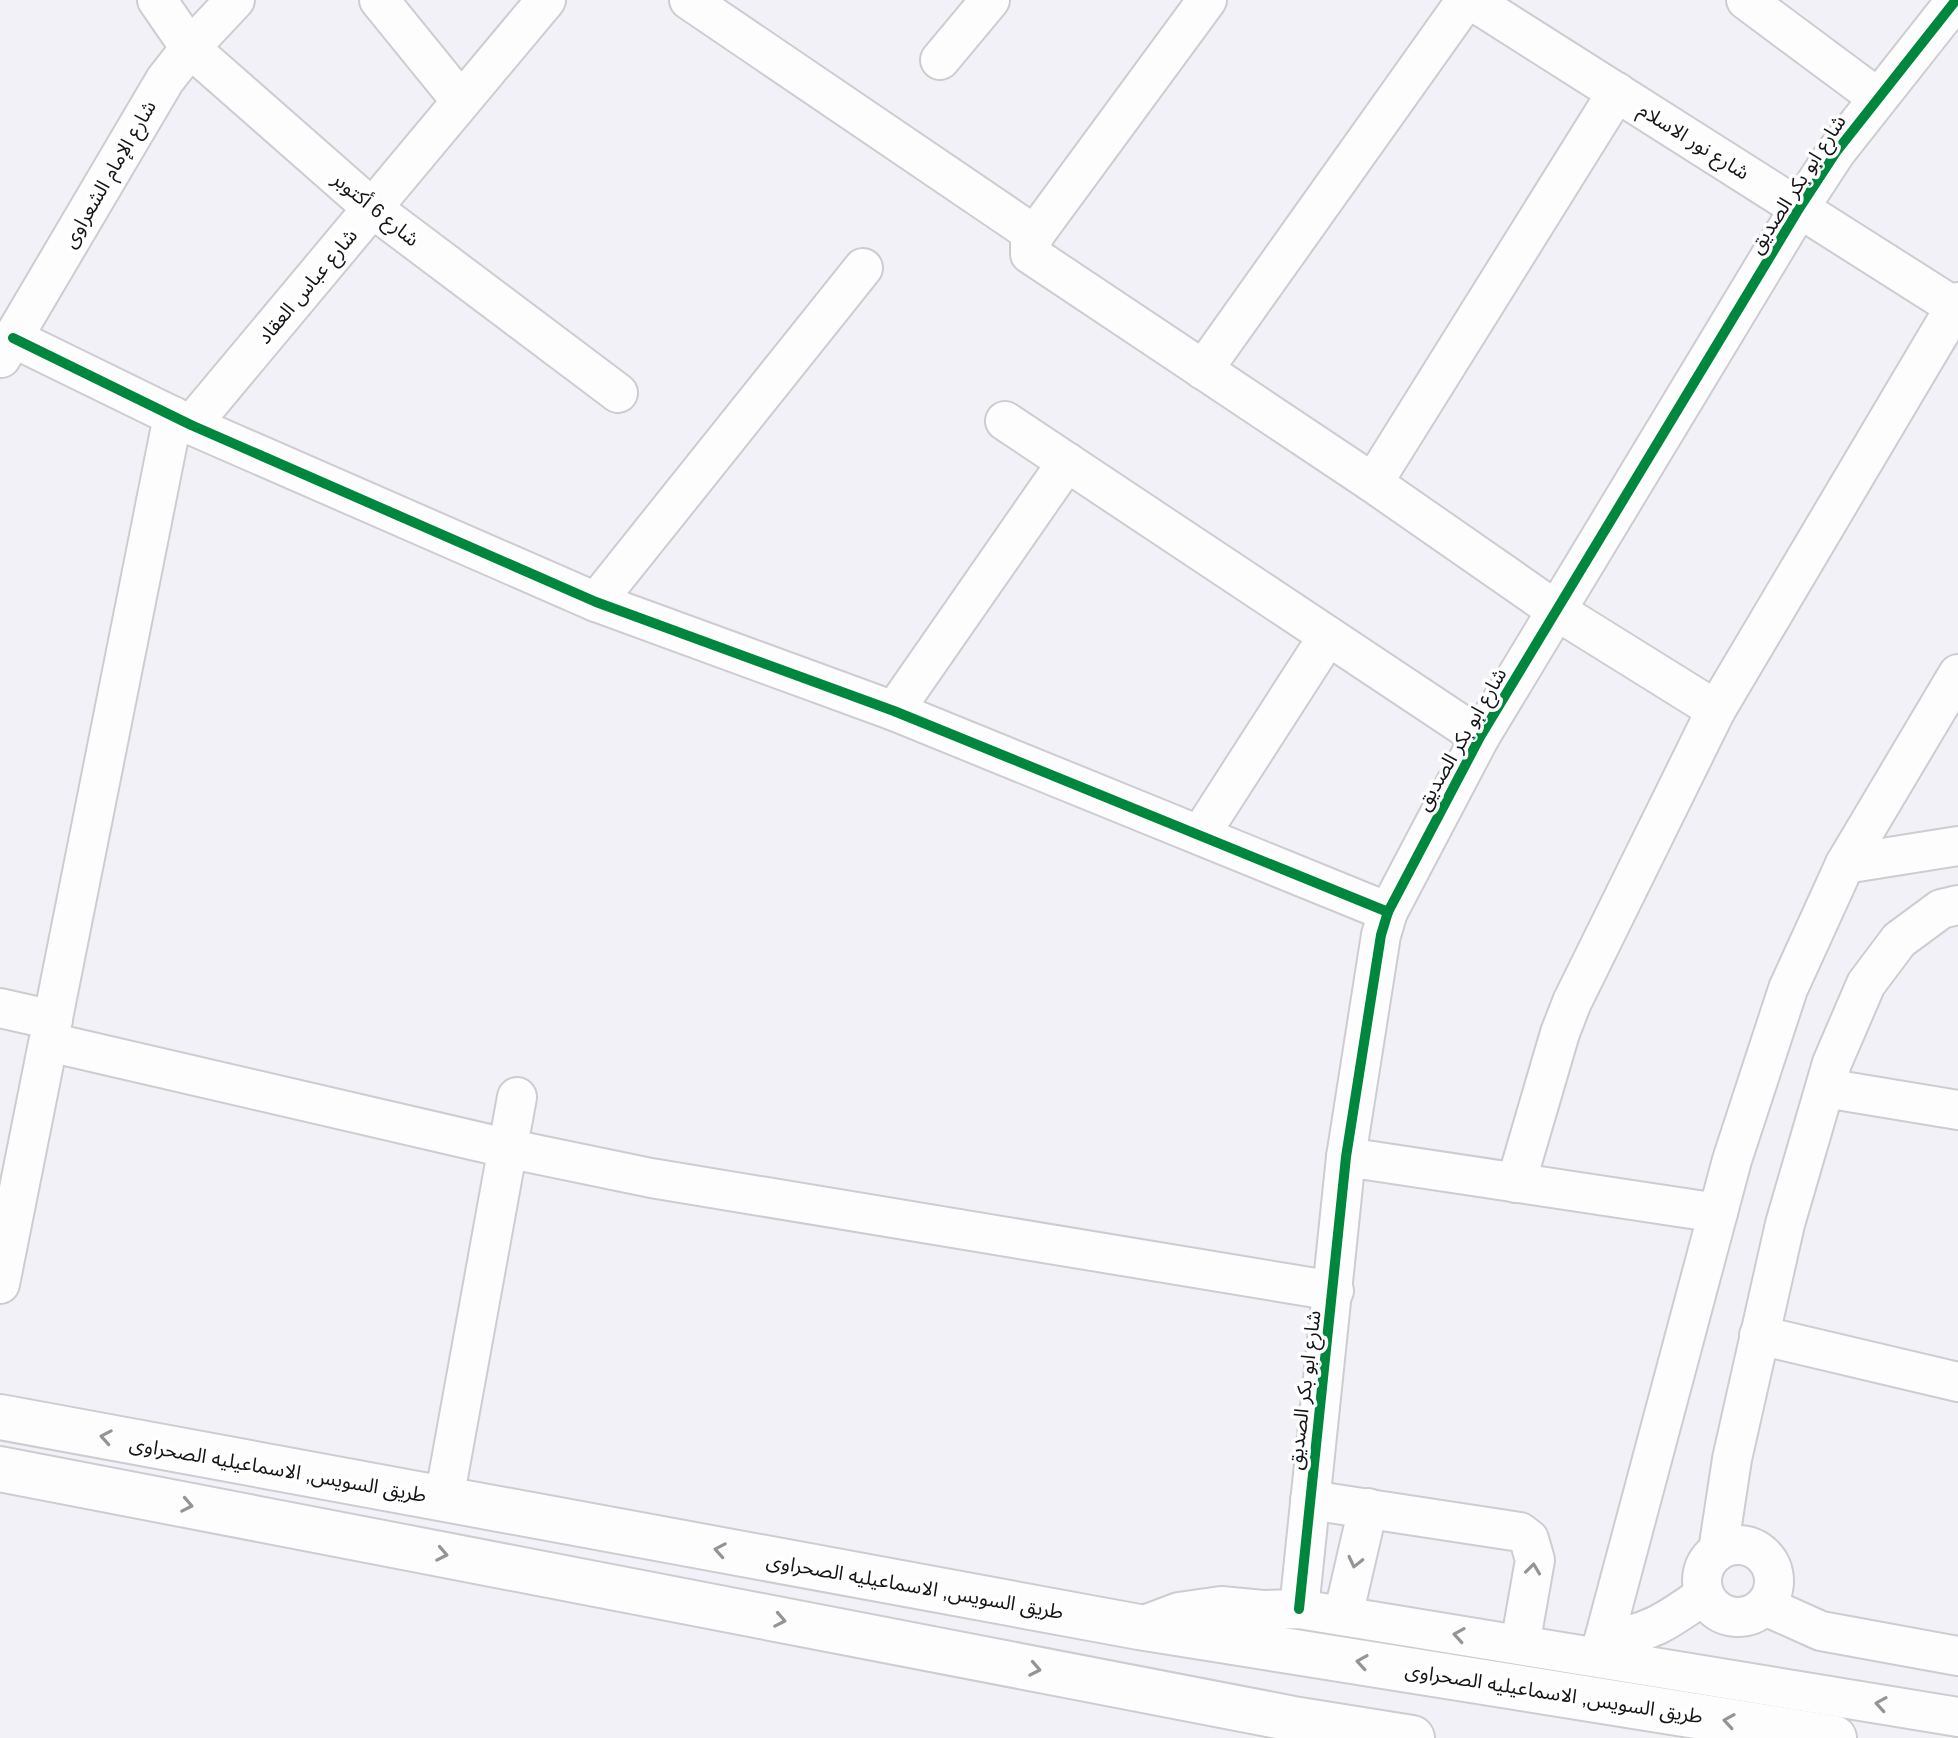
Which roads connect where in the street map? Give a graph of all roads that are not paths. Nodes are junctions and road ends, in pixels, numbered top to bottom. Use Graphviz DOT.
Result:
graph roads {
  1 [pos="157,0"];
  2 [pos="235,0"];
  3 [pos="379,0"];
  4 [pos="546,0"];
  5 [pos="689,0"];
  6 [pos="990,0"];
  7 [pos="1207,0"];
  8 [pos="1469,0"];
  9 [pos="1746,0"];
  10 [pos="1956,0"];
  11 [pos="190,48"];
  12 [pos="940,60"];
  13 [pos="1617,92"];
  14 [pos="1878,98"];
  15 [pos="461,101"];
  16 [pos="1800,207"];
  17 [pos="372,208"];
  18 [pos="1035,235"];
  19 [pos="863,268"];
  20 [pos="1957,306"];
  21 [pos="7,349"];
  22 [pos="1203,370"];
  23 [pos="618,393"];
  24 [pos="182,421"];
  25 [pos="1005,421"];
  26 [pos="1067,462"];
  27 [pos="1373,483"];
  28 [pos="596,602"];
  29 [pos="1557,611"];
  30 [pos="1328,636"];
  31 [pos="1958,674"];
  32 [pos="1716,710"];
  33 [pos="894,711"];
  34 [pos="1480,737"];
  35 [pos="1200,835"];
  36 [pos="1958,846"];
  37 [pos="1845,864"];
  38 [pos="1958,905"];
  39 [pos="1388,912"];
  40 [pos="0,1008"];
  41 [pos="51,1031"];
  42 [pos="1825,1088"];
  43 [pos="517,1097"];
  44 [pos="1958,1110"];
  45 [pos="506,1148"];
  46 [pos="1346,1157"];
  47 [pos="1516,1183"];
  48 [pos="1718,1213"];
  49 [pos="0,1284"];
  50 [pos="1334,1291"];
  51 [pos="1759,1335"];
  52 [pos="1958,1382"];
  53 [pos="0,1417"];
  54 [pos="0,1469"];
  55 [pos="444,1499"];
  56 [pos="1310,1500"];
  57 [pos="1368,1508"];
  58 [pos="1718,1551"];
  59 [pos="1704,1595"];
  60 [pos="1765,1606"];
  61 [pos="1299,1609"];
  62 [pos="1343,1616"];
  63 [pos="1139,1627"];
  64 [pos="1520,1645"];
  65 [pos="1602,1649"];
  66 [pos="1958,1656"];
  67 [pos="1958,1717"];
  68 [pos="1300,1729"];
  69 [pos="1412,1738"];
  70 [pos="1834,1738"];
  1 -- 11 [label="street, شارع 6 أكتوبر"];
  2 -- 11 [label="street, شارع الإمام الشعراوى"];
  3 -- 15 [label="street"];
  4 -- 15 [label="street, شارع عباس العقاد"];
  5 -- 18 [label="street"];
  6 -- 12 [label="street"];
  7 -- 18 [label="street"];
  8 -- 13 [label="street, شارع نور الاسلام"];
  8 -- 22 [label="street"];
  9 -- 14 [label="street"];
  10 -- 14 [label="street, شارع ابو بكر الصديق"];
  11 -- 17 [label="street, شارع 6 أكتوبر"];
  11 -- 21 [label="street, شارع الإمام الشعراوى"];
  13 -- 16 [label="street, شارع نور الاسلام"];
  13 -- 27 [label="street"];
  14 -- 16 [label="street, شارع ابو بكر الصديق"];
  15 -- 17 [label="street, شارع عباس العقاد"];
  16 -- 20 [label="street, شارع نور الاسلام"];
  16 -- 29 [label="street, شارع ابو بكر الصديق"];
  17 -- 23 [label="street, شارع 6 أكتوبر"];
  17 -- 24 [label="street, شارع عباس العقاد"];
  18 -- 22 [label="street"];
  19 -- 28 [label="street"];
  20 -- 32 [label="street"];
  21 -- 24 [label="street"];
  22 -- 27 [label="street"];
  24 -- 28 [label="street"];
  24 -- 41 [label="street"];
  25 -- 26 [label="street"];
  26 -- 30 [label="street"];
  26 -- 33 [label="street"];
  27 -- 29 [label="street"];
  28 -- 33 [label="street"];
  29 -- 32 [label="street"];
  29 -- 34 [label="street, شارع ابو بكر الصديق"];
  30 -- 34 [label="street"];
  30 -- 35 [label="street"];
  31 -- 37 [label="street"];
  32 -- 47 [label="street"];
  33 -- 35 [label="street"];
  34 -- 39 [label="street, شارع ابو بكر الصديق"];
  35 -- 39 [label="street"];
  36 -- 37 [label="street"];
  37 -- 48 [label="street"];
  38 -- 42 [label="street"];
  39 -- 46 [label="street, شارع ابو بكر الصديق"];
  40 -- 41 [label="street"];
  41 -- 45 [label="street"];
  41 -- 49 [label="street"];
  42 -- 44 [label="street"];
  42 -- 51 [label="street"];
  43 -- 45 [label="street"];
  45 -- 50 [label="street"];
  45 -- 55 [label="street"];
  46 -- 47 [label="street"];
  46 -- 50 [label="street, شارع ابو بكر الصديق"];
  47 -- 48 [label="street"];
  48 -- 65 [label="street"];
  50 -- 56 [label="street, شارع ابو بكر الصديق"];
  51 -- 52 [label="street"];
  51 -- 58 [label="street"];
  55 -- 53 [label="highway, طريق السويس, الاسماعيليه الصحراوى, one-way"];
  54 -- 68 [label="highway, one-way"];
  63 -- 55 [label="highway, طريق السويس, الاسماعيليه الصحراوى, one-way"];
  56 -- 57 [label="street"];
  56 -- 61 [label="street, شارع ابو بكر الصديق"];
  57 -- 62 [label="street, one-way"];
  64 -- 57 [label="street, one-way"];
  58 -- 59 [label="street"];
  58 -- 60 [label="street"];
  59 -- 60 [label="street"];
  59 -- 65 [label="street"];
  60 -- 66 [label="street"];
  61 -- 62 [label="street"];
  61 -- 63 [label="street"];
  64 -- 62 [label="street, one-way"];
  70 -- 63 [label="highway, طريق السويس, الاسماعيليه الصحراوى, one-way"];
  64 -- 65 [label="street"];
  67 -- 65 [label="street, one-way"];
  68 -- 69 [label="highway"];
}
